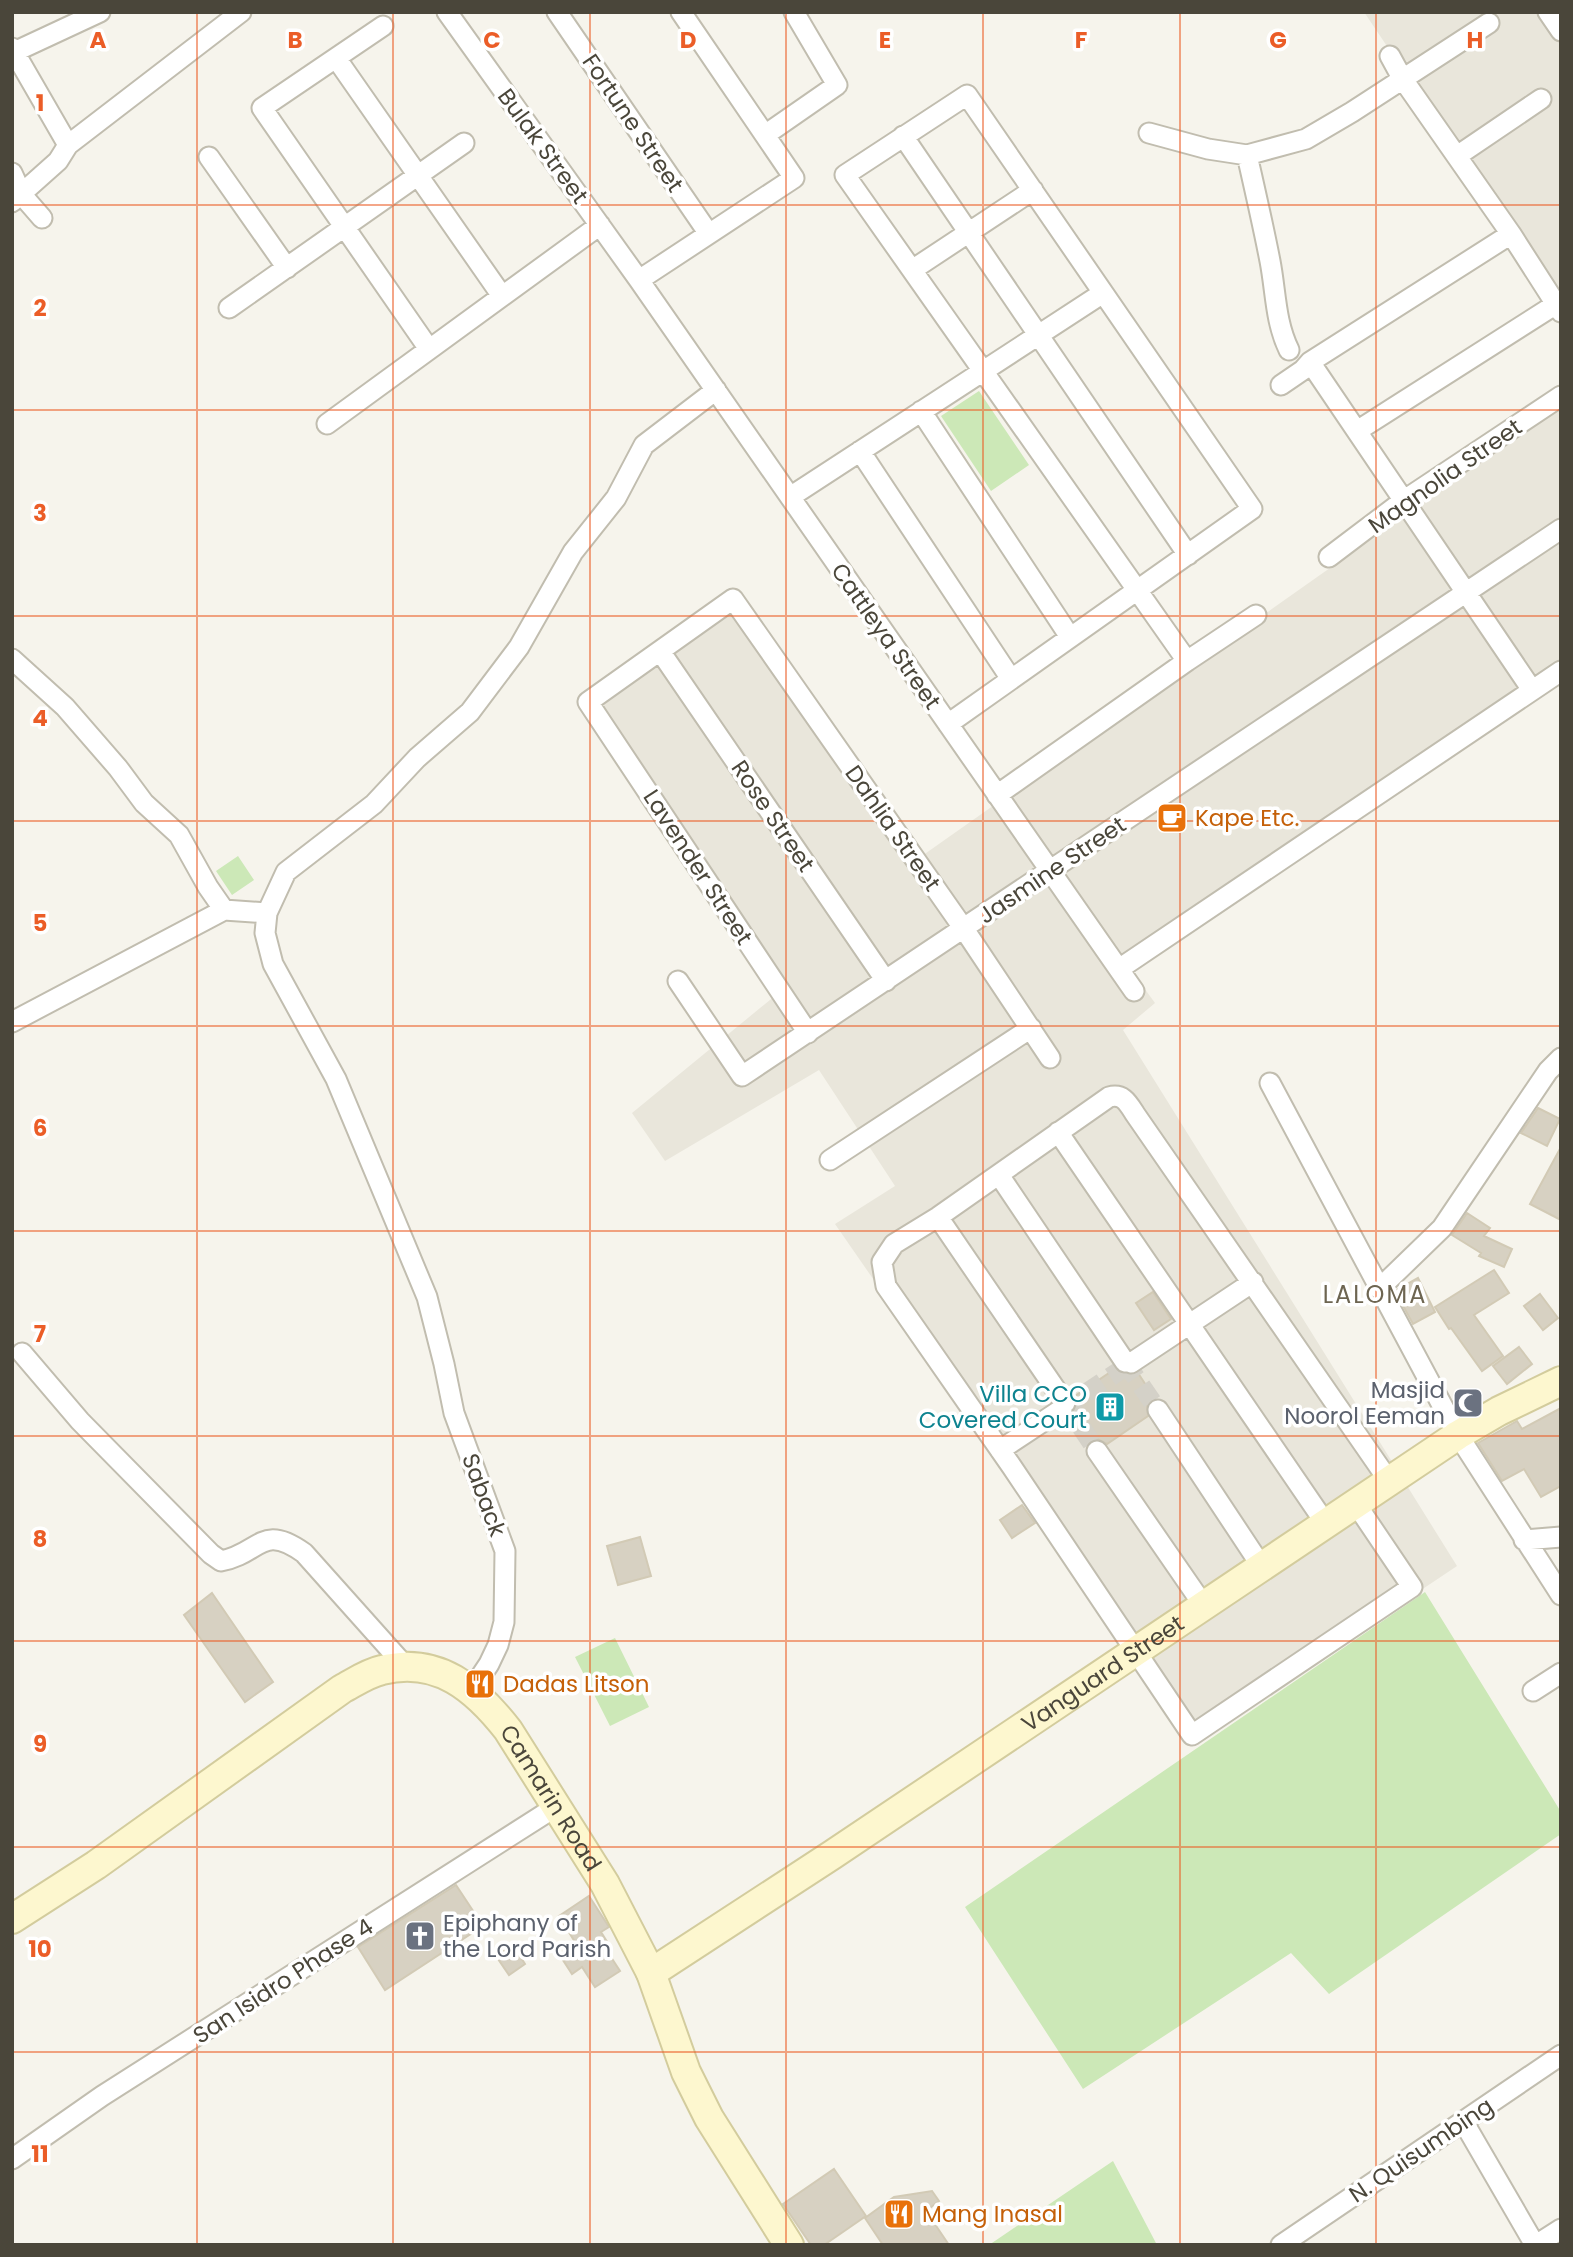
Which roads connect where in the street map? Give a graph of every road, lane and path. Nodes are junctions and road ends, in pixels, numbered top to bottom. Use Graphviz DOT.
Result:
graph roads {
  1 [pos="100,12"];
  2 [pos="241,12"];
  3 [pos="447,12"];
  4 [pos="557,12"];
  5 [pos="681,12"];
  6 [pos="794,12"];
  7 [pos="1548,12"];
  8 [pos="1489,23"];
  9 [pos="383,26"];
  10 [pos="1561,31"];
  11 [pos="13,51"];
  12 [pos="1390,56"];
  13 [pos="336,58"];
  14 [pos="1402,78"];
  15 [pos="1541,99"];
  16 [pos="1149,133"];
  17 [pos="765,135"];
  18 [pos="903,136"];
  19 [pos="464,143"];
  20 [pos="68,145"];
  21 [pos="1247,155"];
  22 [pos="1457,156"];
  23 [pos="209,157"];
  24 [pos="12,173"];
  25 [pos="418,175"];
  26 [pos="1033,190"];
  27 [pos="17,198"];
  28 [pos="42,218"];
  29 [pos="600,225"];
  30 [pos="345,227"];
  31 [pos="969,232"];
  32 [pos="709,234"];
  33 [pos="1511,234"];
  34 [pos="287,268"];
  35 [pos="912,270"];
  36 [pos="639,280"];
  37 [pos="1103,293"];
  38 [pos="502,296"];
  39 [pos="1559,306"];
  40 [pos="229,308"];
  41 [pos="1039,334"];
  42 [pos="429,349"];
  43 [pos="1289,350"];
  44 [pos="1310,362"];
  45 [pos="983,371"];
  46 [pos="1281,385"];
  47 [pos="716,390"];
  48 [pos="1561,396"];
  49 [pos="921,411"];
  50 [pos="327,424"];
  51 [pos="1357,431"];
  52 [pos="860,451"];
  53 [pos="790,497"];
  54 [pos="1403,501"];
  55 [pos="1561,529"];
  56 [pos="1188,555"];
  57 [pos="1329,557"];
  58 [pos="1137,590"];
  59 [pos="1466,594"];
  60 [pos="1256,615"];
  61 [pos="1070,637"];
  62 [pos="660,652"];
  63 [pos="12,659"];
  64 [pos="1186,660"];
  65 [pos="1561,671"];
  66 [pos="1012,679"];
  67 [pos="1532,690"];
  68 [pos="948,724"];
  69 [pos="997,795"];
  70 [pos="1050,870"];
  71 [pos="223,909"];
  72 [pos="267,913"];
  73 [pos="964,929"];
  74 [pos="1119,969"];
  75 [pos="678,981"];
  76 [pos="886,981"];
  77 [pos="1134,991"];
  78 [pos="12,1022"];
  79 [pos="1031,1028"];
  80 [pos="808,1033"];
  81 [pos="1050,1058"];
  82 [pos="1561,1058"];
  83 [pos="1270,1083"];
  84 [pos="1058,1132"];
  85 [pos="830,1160"];
  86 [pos="999,1175"];
  87 [pos="938,1217"];
  88 [pos="1253,1282"];
  89 [pos="1379,1289"];
  90 [pos="1189,1324"];
  91 [pos="22,1353"];
  92 [pos="1561,1381"];
  93 [pos="1158,1410"];
  94 [pos="1458,1435"];
  95 [pos="1000,1450"];
  96 [pos="1097,1451"];
  97 [pos="1389,1482"];
  98 [pos="1356,1504"];
  99 [pos="1326,1524"];
  100 [pos="1561,1537"];
  101 [pos="1524,1540"];
  102 [pos="1262,1567"];
  103 [pos="1561,1595"];
  104 [pos="1204,1606"];
  105 [pos="1136,1652"];
  106 [pos="405,1666"];
  107 [pos="1561,1673"];
  108 [pos="471,1691"];
  109 [pos="1533,1691"];
  110 [pos="557,1807"];
  111 [pos="12,1919"];
  112 [pos="651,1973"];
  113 [pos="1561,2055"];
  114 [pos="1463,2121"];
  115 [pos="12,2158"];
  116 [pos="1561,2229"];
  117 [pos="789,2245"];
  118 [pos="1282,2245"];
  119 [pos="1535,2245"];
  1 -- 11 [label="street"];
  2 -- 20 [label="street"];
  3 -- 29 [label="street, Bulak Street"];
  4 -- 32 [label="street, Fortune Street"];
  5 -- 17 [label="street"];
  6 -- 17 [label="street"];
  7 -- 10 [label="street"];
  8 -- 14 [label="street"];
  9 -- 13 [label="street"];
  11 -- 20 [label="street"];
  12 -- 14 [label="street"];
  13 -- 25 [label="street"];
  13 -- 30 [label="street"];
  14 -- 21 [label="street"];
  14 -- 22 [label="street"];
  15 -- 22 [label="street"];
  16 -- 21 [label="street"];
  17 -- 32 [label="street"];
  18 -- 26 [label="street"];
  18 -- 31 [label="street"];
  18 -- 35 [label="street"];
  19 -- 25 [label="street"];
  20 -- 27 [label="street"];
  21 -- 43 [label="street"];
  22 -- 33 [label="street"];
  23 -- 34 [label="street"];
  24 -- 27 [label="street"];
  25 -- 30 [label="street"];
  25 -- 38 [label="street"];
  26 -- 31 [label="street"];
  26 -- 37 [label="street"];
  27 -- 28 [label="street"];
  29 -- 36 [label="street, Bulak Street"];
  29 -- 38 [label="street"];
  30 -- 34 [label="street"];
  30 -- 42 [label="street"];
  31 -- 35 [label="street"];
  31 -- 41 [label="street"];
  32 -- 36 [label="street"];
  33 -- 39 [label="street"];
  33 -- 44 [label="street"];
  34 -- 40 [label="street"];
  35 -- 45 [label="street"];
  36 -- 47 [label="street, Cattleya Street"];
  37 -- 41 [label="street"];
  37 -- 56 [label="street"];
  38 -- 42 [label="street"];
  39 -- 51 [label="street"];
  41 -- 45 [label="street"];
  41 -- 56 [label="street"];
  42 -- 50 [label="street"];
  44 -- 46 [label="street"];
  44 -- 51 [label="street"];
  45 -- 49 [label="street"];
  45 -- 58 [label="street"];
  47 -- 53 [label="street, Cattleya Street"];
  47 -- 72 [label="street"];
  48 -- 54 [label="street, Magnolia Street"];
  49 -- 52 [label="street"];
  49 -- 61 [label="street"];
  51 -- 54 [label="street"];
  52 -- 53 [label="street"];
  52 -- 66 [label="street"];
  53 -- 68 [label="street, Cattleya Street"];
  54 -- 57 [label="street, Magnolia Street"];
  54 -- 59 [label="street"];
  55 -- 59 [label="street, Jasmine Street"];
  56 -- 58 [label="street"];
  58 -- 61 [label="street"];
  58 -- 64 [label="street"];
  59 -- 67 [label="street"];
  59 -- 70 [label="street, Jasmine Street"];
  60 -- 64 [label="street"];
  61 -- 66 [label="street"];
  62 -- 73 [label="street, Dahlia Street"];
  62 -- 76 [label="street, Rose Street"];
  62 -- 80 [label="street, Lavender Street"];
  63 -- 71 [label="street"];
  64 -- 69 [label="street"];
  65 -- 67 [label="street"];
  66 -- 68 [label="street"];
  67 -- 74 [label="street"];
  68 -- 69 [label="street, Cattleya Street"];
  69 -- 70 [label="street, Cattleya Street"];
  70 -- 73 [label="street, Jasmine Street"];
  70 -- 74 [label="street, Cattleya Street"];
  71 -- 72 [label="street"];
  71 -- 78 [label="street"];
  72 -- 108 [label="street, Saback"];
  73 -- 76 [label="street, Jasmine Street"];
  73 -- 79 [label="street, Dahlia Street"];
  74 -- 77 [label="street, Cattleya Street"];
  75 -- 80 [label="street, Jasmine Street"];
  76 -- 80 [label="street, Jasmine Street"];
  79 -- 81 [label="street, Dahlia Street"];
  79 -- 85 [label="street"];
  82 -- 89 [label="street"];
  83 -- 89 [label="street"];
  84 -- 86 [label="street"];
  84 -- 88 [label="street"];
  84 -- 90 [label="street"];
  86 -- 87 [label="street"];
  86 -- 90 [label="street"];
  87 -- 95 [label="street"];
  87 -- 95 [label="street"];
  88 -- 90 [label="street"];
  88 -- 97 [label="street"];
  89 -- 94 [label="street"];
  90 -- 99 [label="street"];
  91 -- 106 [label="street"];
  92 -- 94 [label="main road, Vanguard Street"];
  93 -- 102 [label="street"];
  94 -- 97 [label="main road, Vanguard Street"];
  94 -- 101 [label="street"];
  95 -- 105 [label="street"];
  96 -- 104 [label="street"];
  97 -- 98 [label="main road, Vanguard Street"];
  98 -- 99 [label="main road, Vanguard Street"];
  98 -- 105 [label="street"];
  99 -- 102 [label="main road, Vanguard Street"];
  100 -- 101 [label="street"];
  101 -- 103 [label="street"];
  102 -- 104 [label="main road, Vanguard Street"];
  104 -- 105 [label="main road, Vanguard Street"];
  105 -- 112 [label="main road, Vanguard Street"];
  106 -- 108 [label="main road, Camarin Road"];
  106 -- 111 [label="main road, Camarin Road"];
  107 -- 109 [label="street"];
  108 -- 110 [label="main road, Camarin Road"];
  110 -- 112 [label="main road, Camarin Road"];
  110 -- 115 [label="street, San Isidro Phase 4"];
  112 -- 117 [label="main road, Camarin Road"];
  113 -- 114 [label="street, N. Quisumbing"];
  114 -- 118 [label="street, N. Quisumbing"];
  114 -- 119 [label="street"];
  116 -- 119 [label="street"];
}
